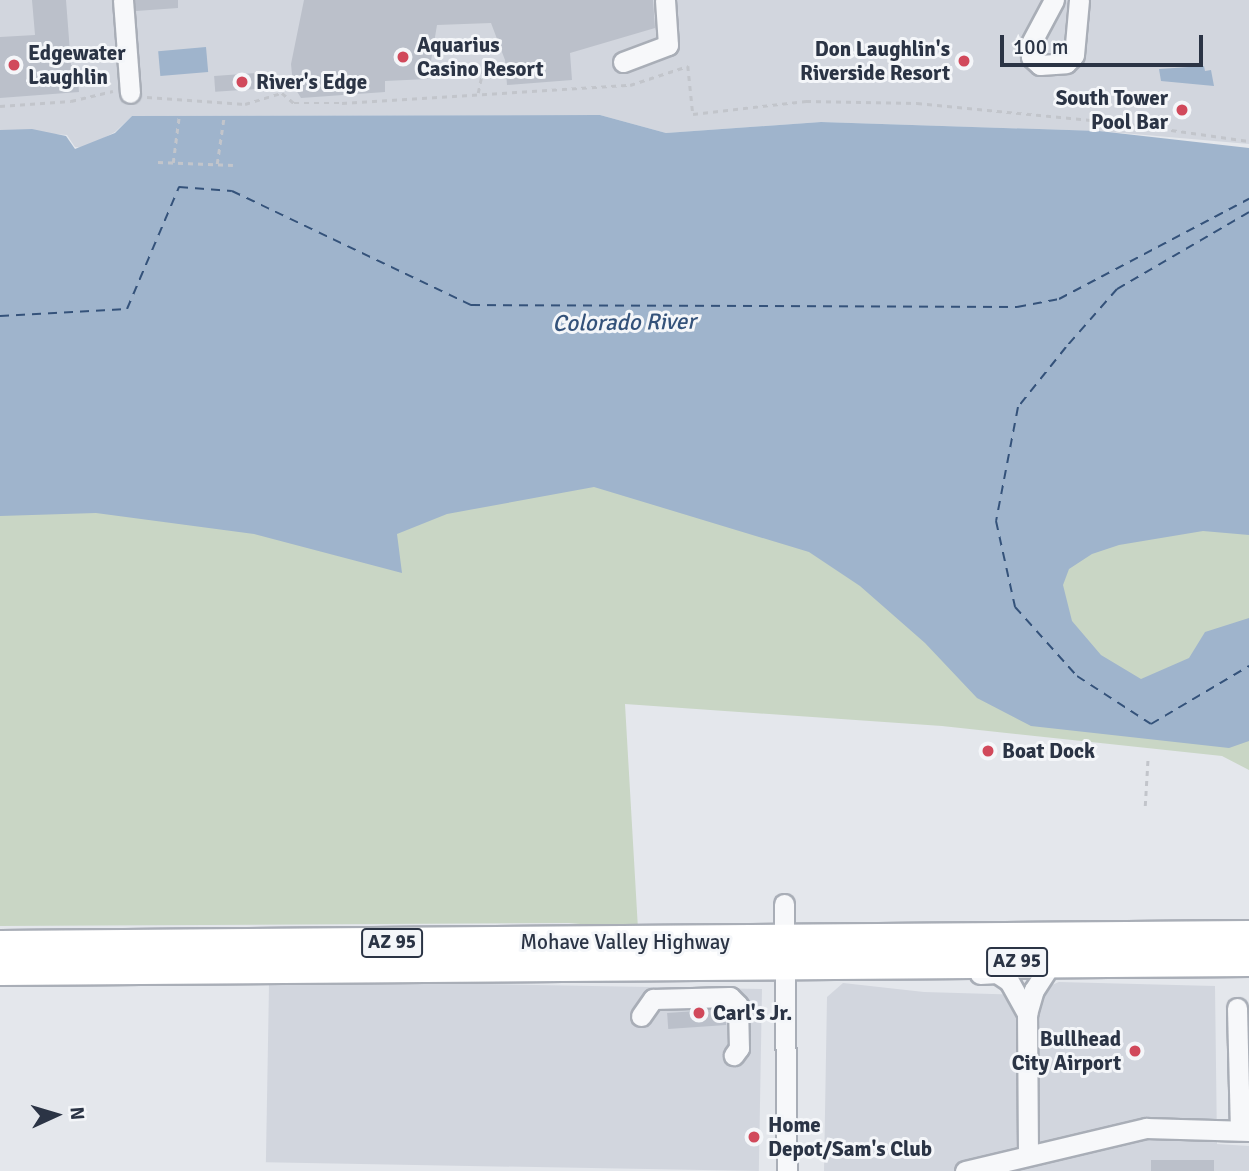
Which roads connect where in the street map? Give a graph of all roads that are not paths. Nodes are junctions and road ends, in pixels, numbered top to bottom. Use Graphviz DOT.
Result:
graph roads {
  1 [pos="123,0"];
  2 [pos="664,0"];
  3 [pos="1054,0"];
  4 [pos="1079,0"];
  5 [pos="623,62"];
  6 [pos="130,93"];
  7 [pos="784,904"];
  8 [pos="1249,936"];
  9 [pos="0,946"];
  10 [pos="785,952"];
  11 [pos="1249,961"];
  12 [pos="904,962"];
  13 [pos="1052,962"];
  14 [pos="0,970"];
  15 [pos="1237,1008"];
  16 [pos="1027,1014"];
  17 [pos="641,1016"];
  18 [pos="734,1055"];
  19 [pos="1244,1130"];
  20 [pos="1027,1155"];
  21 [pos="787,1171"];
  22 [pos="965,1171"];
  1 -- 6 [label="street"];
  2 -- 5 [label="street"];
  3 -- 4 [label="street"];
  7 -- 10 [label="street"];
  8 -- 10 [label="highway, Mohave Valley Highway / AZ 95"];
  9 -- 10 [label="highway, Mohave Valley Highway / AZ 95"];
  10 -- 12 [label="highway, Mohave Valley Highway / AZ 95"];
  10 -- 14 [label="highway, Mohave Valley Highway / AZ 95"];
  10 -- 21 [label="street"];
  11 -- 13 [label="highway, Mohave Valley Highway / AZ 95"];
  12 -- 13 [label="highway, Mohave Valley Highway / AZ 95"];
  12 -- 16 [label="street"];
  13 -- 16 [label="street"];
  15 -- 19 [label="street"];
  16 -- 20 [label="street"];
  17 -- 18 [label="street"];
  19 -- 20 [label="street"];
  20 -- 22 [label="street"];
}
